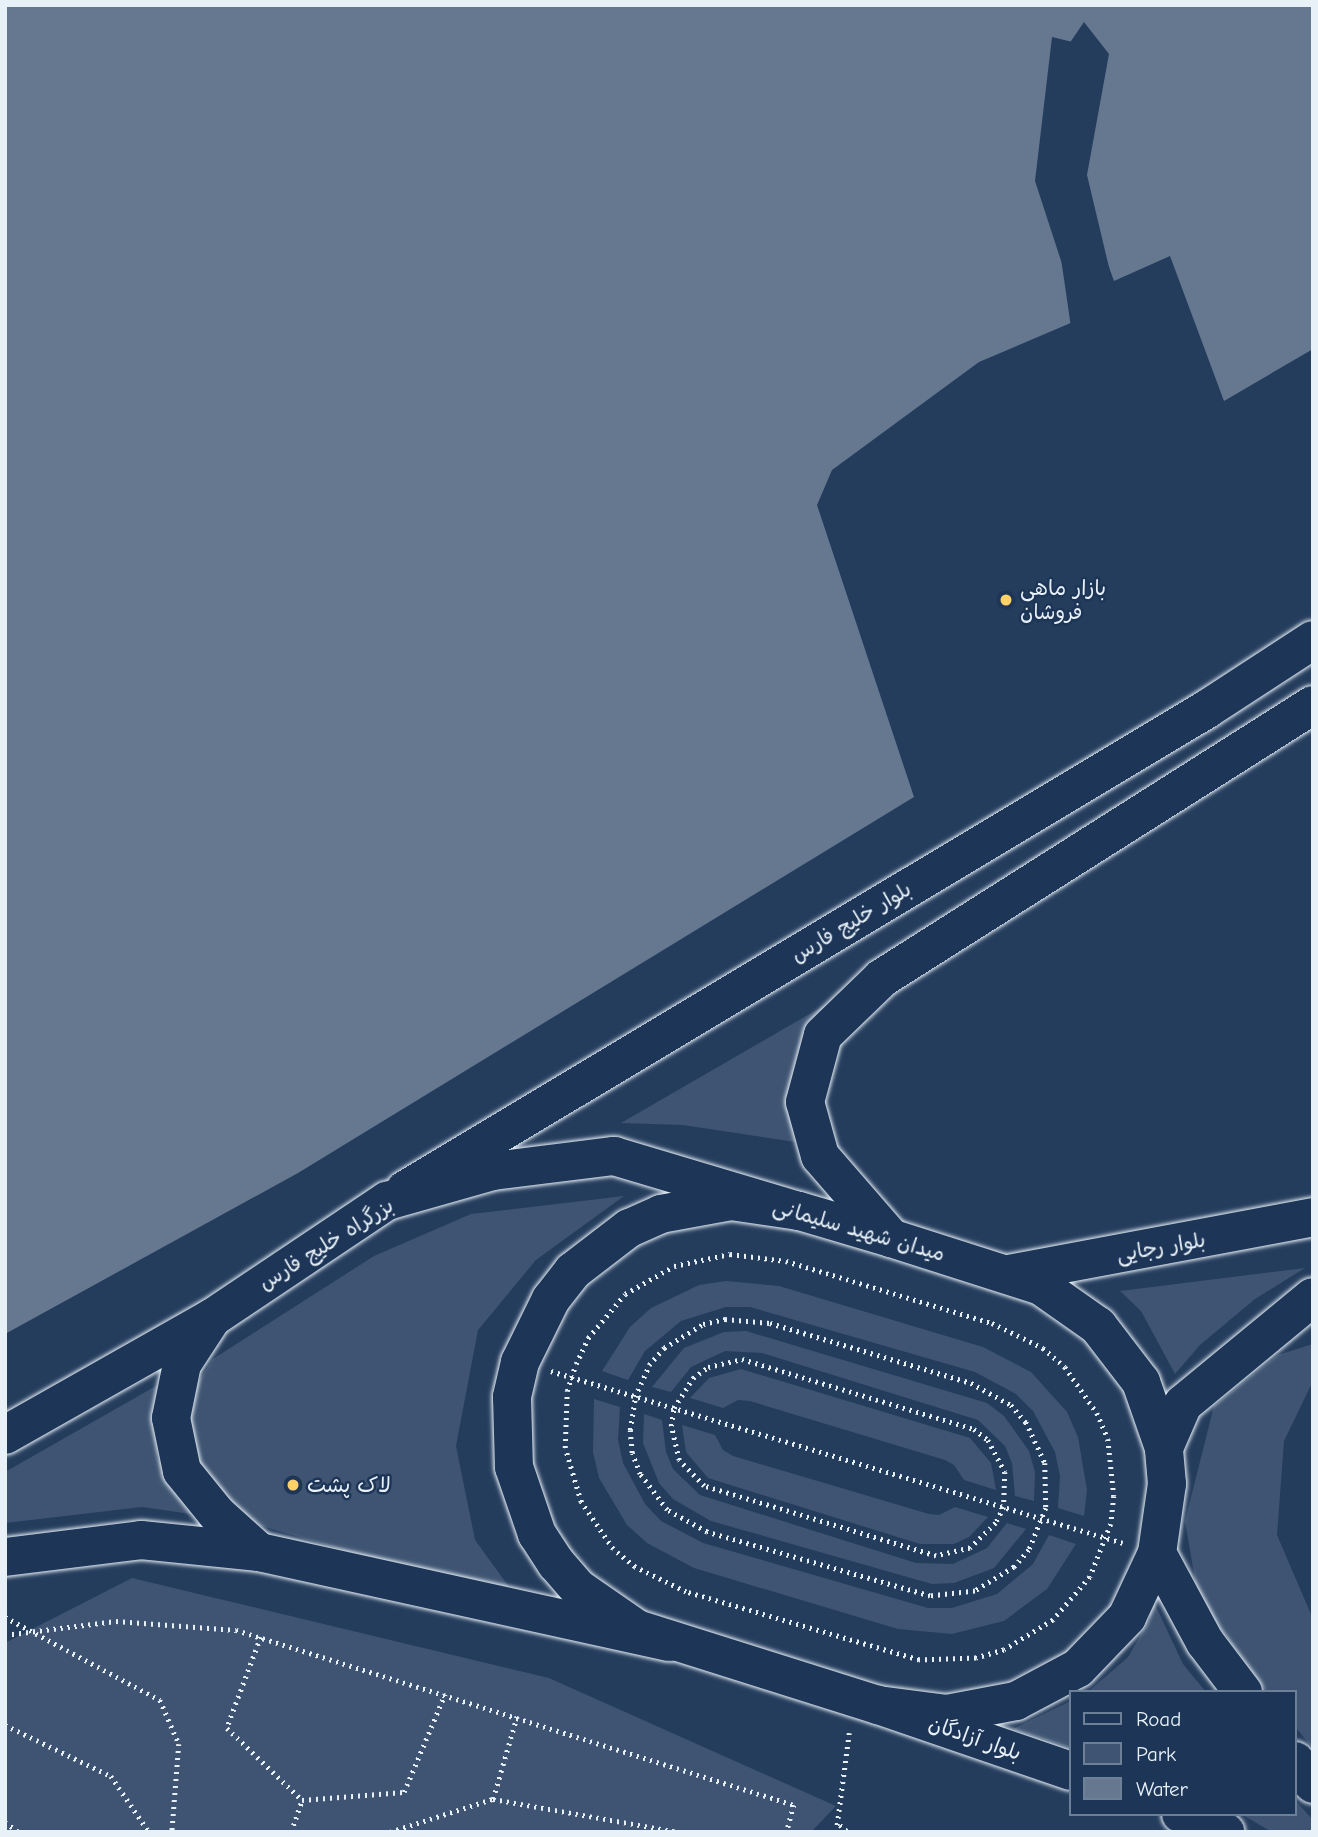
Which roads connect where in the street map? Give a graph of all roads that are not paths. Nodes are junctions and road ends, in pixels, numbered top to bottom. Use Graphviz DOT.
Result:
graph roads {
  1 [pos="1313,640"];
  2 [pos="1313,705"];
  3 [pos="387,1201"];
  4 [pos="799,1211"];
  5 [pos="1313,1217"];
  6 [pos="891,1238"];
  7 [pos="1009,1274"];
  8 [pos="1313,1297"];
  9 [pos="212,1318"];
  10 [pos="5,1435"];
  11 [pos="1164,1448"];
  12 [pos="259,1552"];
  13 [pos="1157,1553"];
  14 [pos="5,1557"];
  15 [pos="669,1642"];
  16 [pos="1241,1690"];
  17 [pos="866,1701"];
  18 [pos="1297,1764"];
  19 [pos="1070,1772"];
  20 [pos="1313,1784"];
  21 [pos="1186,1816"];
  22 [pos="1225,1832"];
  1 -- 3 [label="main road, بلوار خلیج فارس"];
  2 -- 6 [label="main road"];
  3 -- 4 [label="main road, بزرگراه خلیج فارس"];
  3 -- 9 [label="main road, بزرگراه خلیج فارس"];
  4 -- 6 [label="main road, میدان شهید سلیمانی"];
  4 -- 15 [label="main road, میدان شهید سلیمانی"];
  5 -- 7 [label="main road, بلوار رجایی"];
  6 -- 7 [label="main road, میدان شهید سلیمانی"];
  7 -- 11 [label="main road, میدان شهید سلیمانی"];
  8 -- 11 [label="main road"];
  9 -- 10 [label="main road, بزرگراه خلیج فارس"];
  9 -- 12 [label="main road"];
  11 -- 13 [label="main road, میدان شهید سلیمانی"];
  12 -- 14 [label="main road"];
  12 -- 15 [label="main road"];
  13 -- 16 [label="main road"];
  13 -- 17 [label="main road, میدان شهید سلیمانی"];
  15 -- 17 [label="main road, میدان شهید سلیمانی"];
  17 -- 19 [label="main road, بلوار آزادگان"];
  18 -- 20 [label="main road"];
  21 -- 22 [label="main road"];
}
